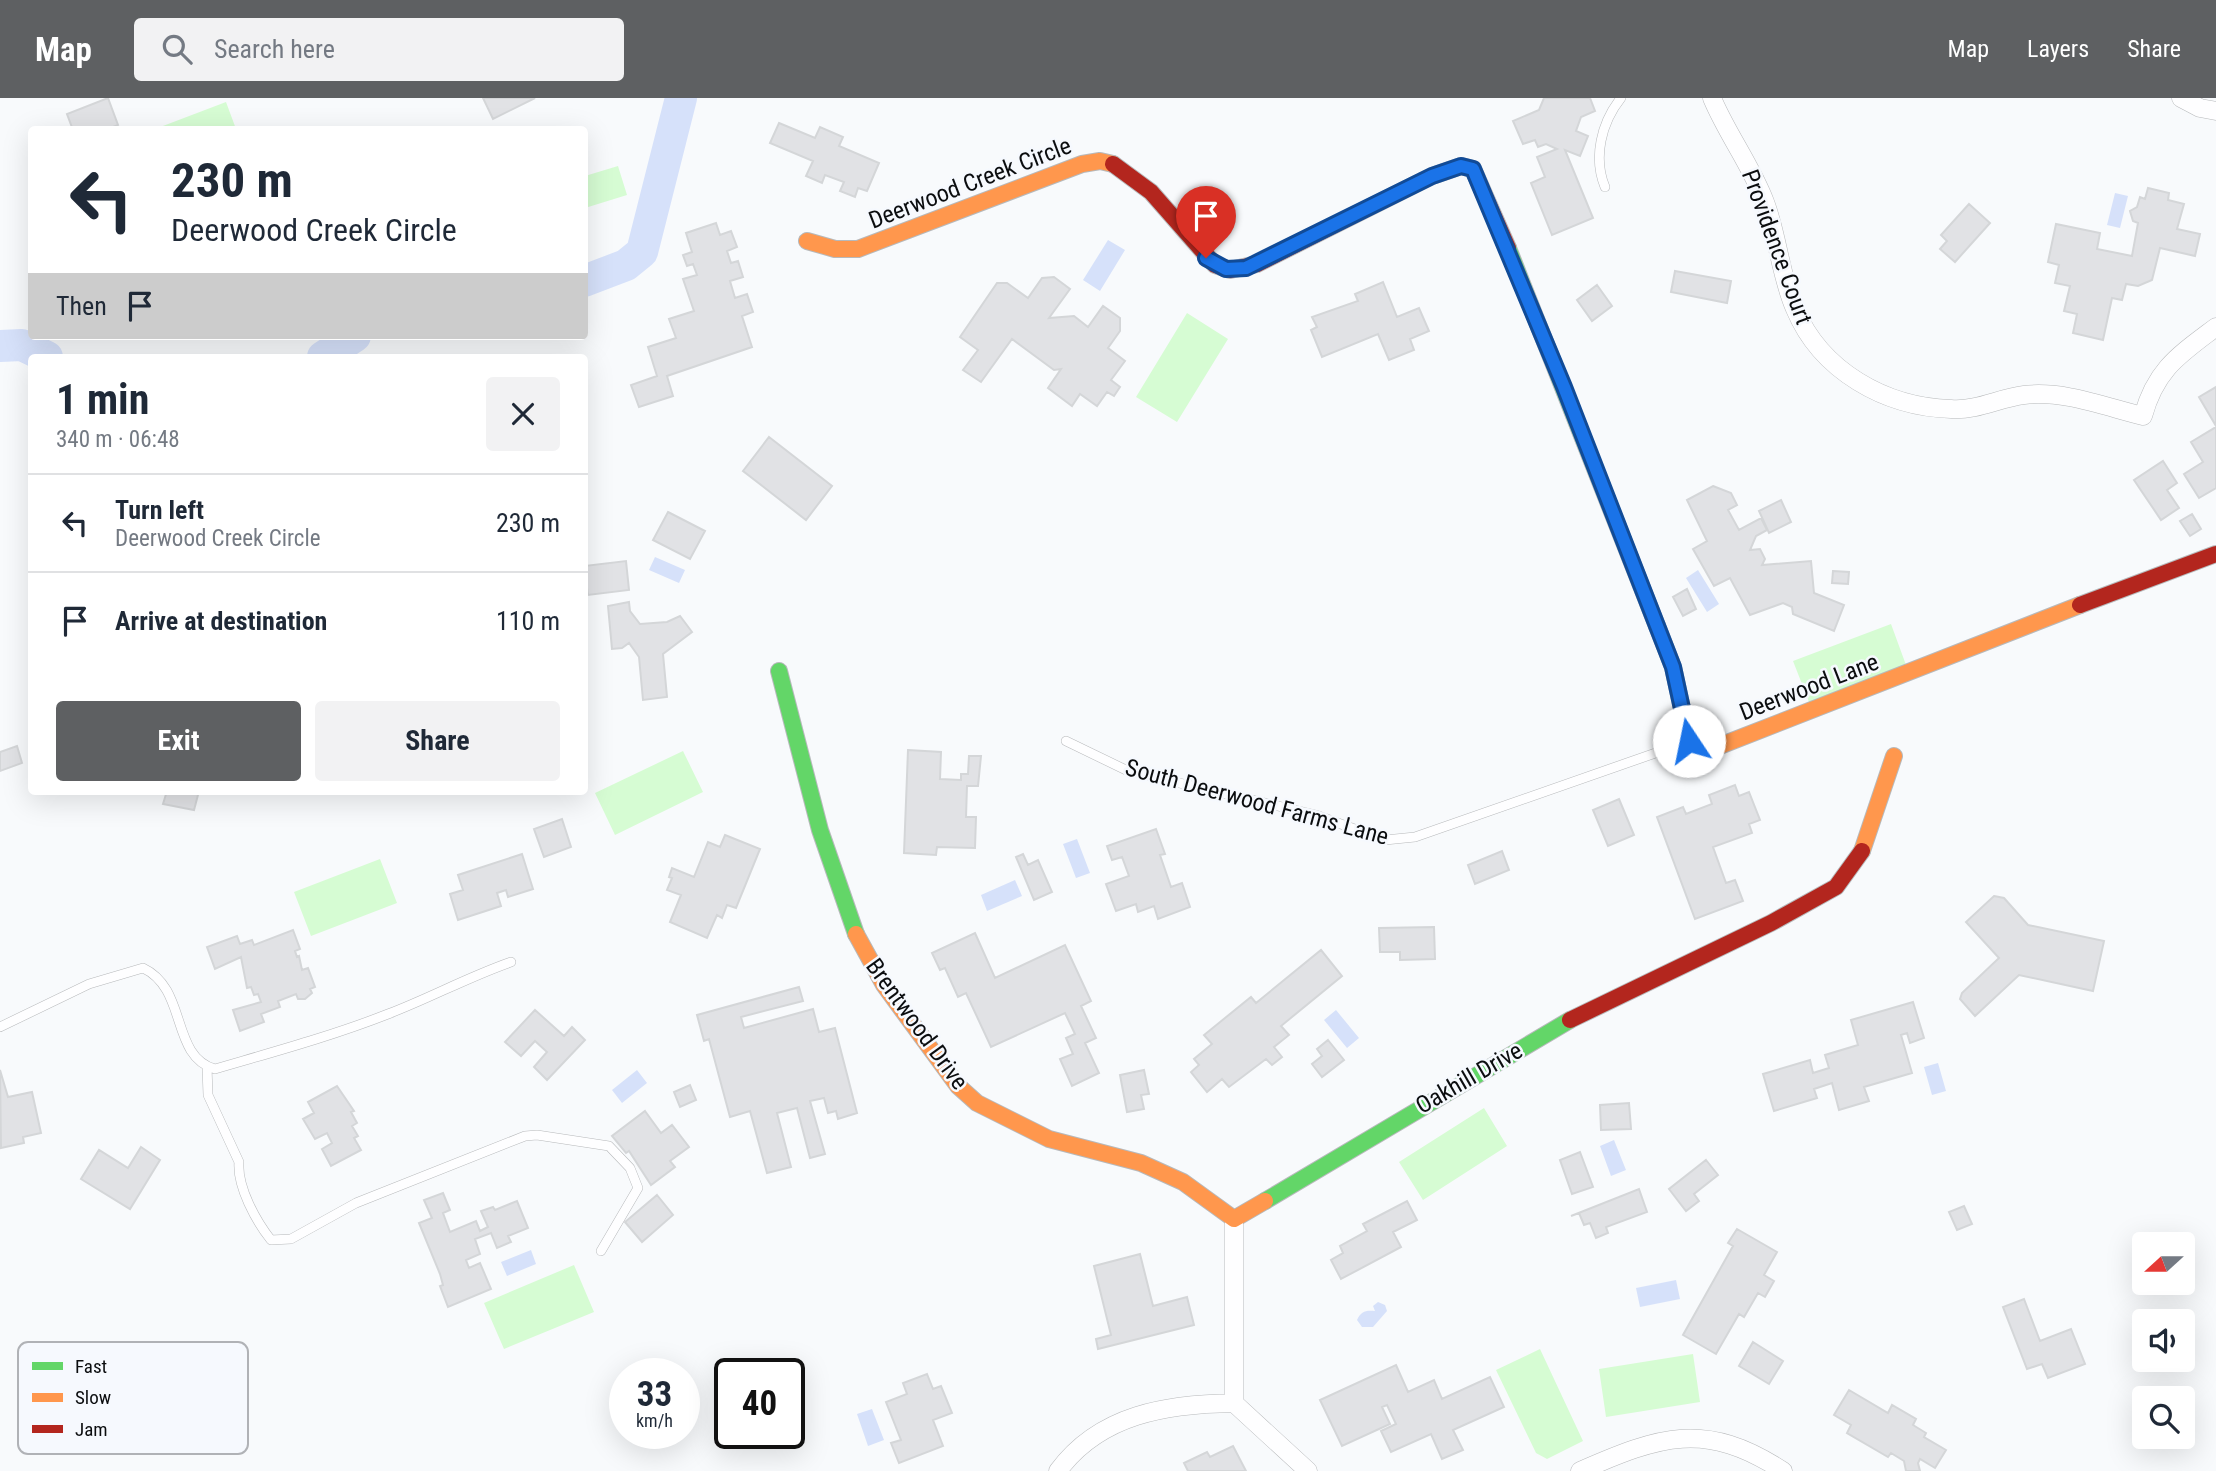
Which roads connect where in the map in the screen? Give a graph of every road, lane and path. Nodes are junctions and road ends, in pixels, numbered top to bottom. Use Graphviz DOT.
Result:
graph roads {
  1 [pos="1621,98"];
  2 [pos="1712,98"];
  3 [pos="2181,98"];
  4 [pos="2216,111"];
  5 [pos="1605,187"];
  6 [pos="807,241"];
  7 [pos="2216,327"];
  8 [pos="2216,554"];
  9 [pos="779,671"];
  10 [pos="1066,741"];
  11 [pos="1689,741"];
  12 [pos="1894,756"];
  13 [pos="511,962"];
  14 [pos="0,1027"];
  15 [pos="207,1067"];
  16 [pos="1234,1219"];
  17 [pos="601,1251"];
  18 [pos="1234,1403"];
  19 [pos="1058,1471"];
  20 [pos="1308,1471"];
  21 [pos="1580,1471"];
  22 [pos="1783,1471"];
  1 -- 5 [label="lane"];
  2 -- 7 [label="street, Providence Court"];
  3 -- 4 [label="street"];
  6 -- 11 [label="street, Deerwood Creek Circle"];
  8 -- 11 [label="street, Deerwood Lane"];
  9 -- 16 [label="street, Brentwood Drive"];
  10 -- 11 [label="lane, South Deerwood Farms Lane"];
  12 -- 16 [label="street, Oakhill Drive"];
  13 -- 15 [label="lane"];
  14 -- 15 [label="lane"];
  15 -- 17 [label="lane"];
  16 -- 18 [label="street"];
  18 -- 19 [label="street"];
  18 -- 20 [label="street"];
  21 -- 22 [label="street"];
}
